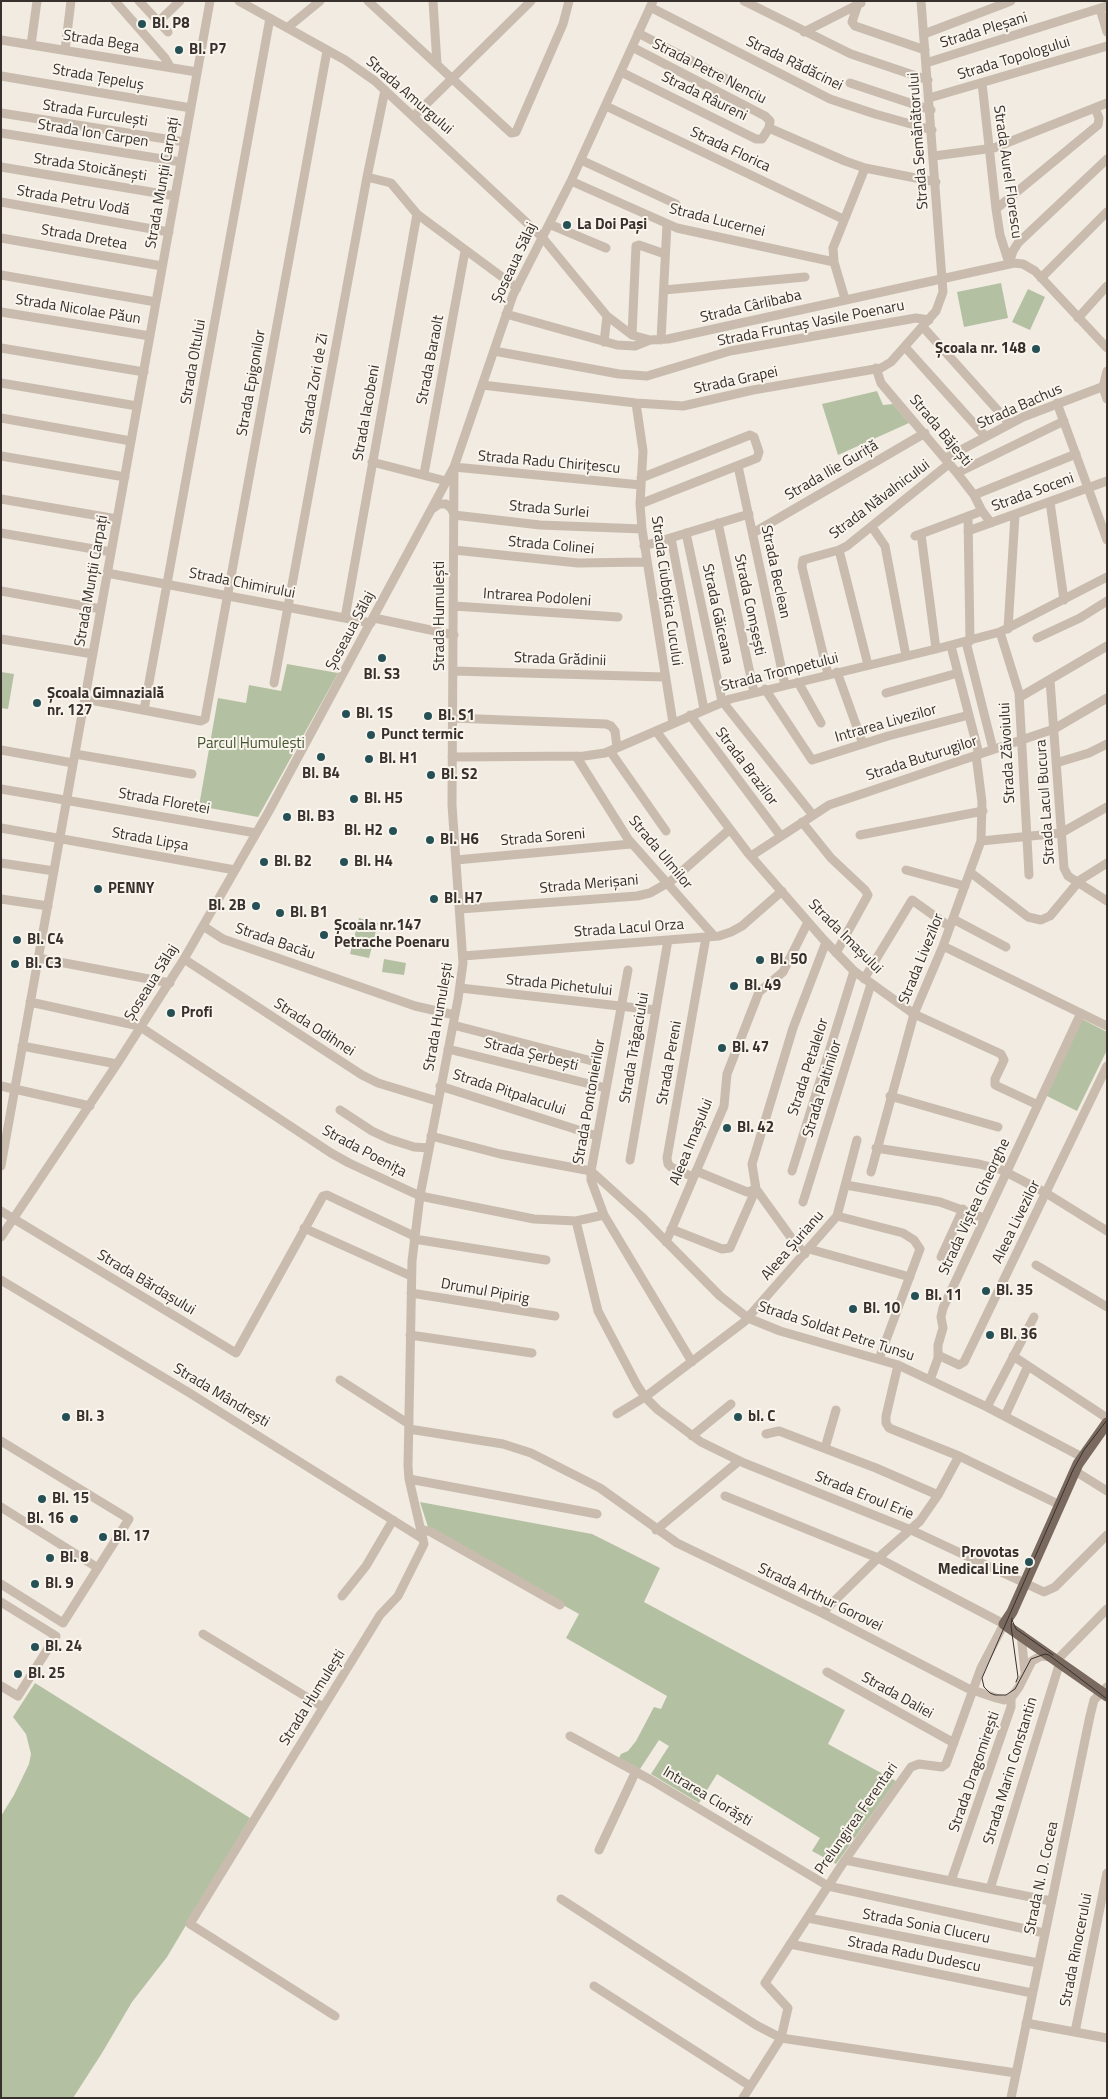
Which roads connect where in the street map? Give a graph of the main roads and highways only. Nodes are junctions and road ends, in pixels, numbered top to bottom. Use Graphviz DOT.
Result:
graph roads {
  1 [pos="1104,1430"];
  2 [pos="1012,1612"];
  3 [pos="1021,1634"];
  4 [pos="1105,1692"];
  1 -- 2 [label="main road, Prelungirea Ferentari"];
  2 -- 3 [label="main road"];
  2 -- 3 [label="main road, Prelungirea Ferentari"];
  3 -- 4 [label="main road"];
}
